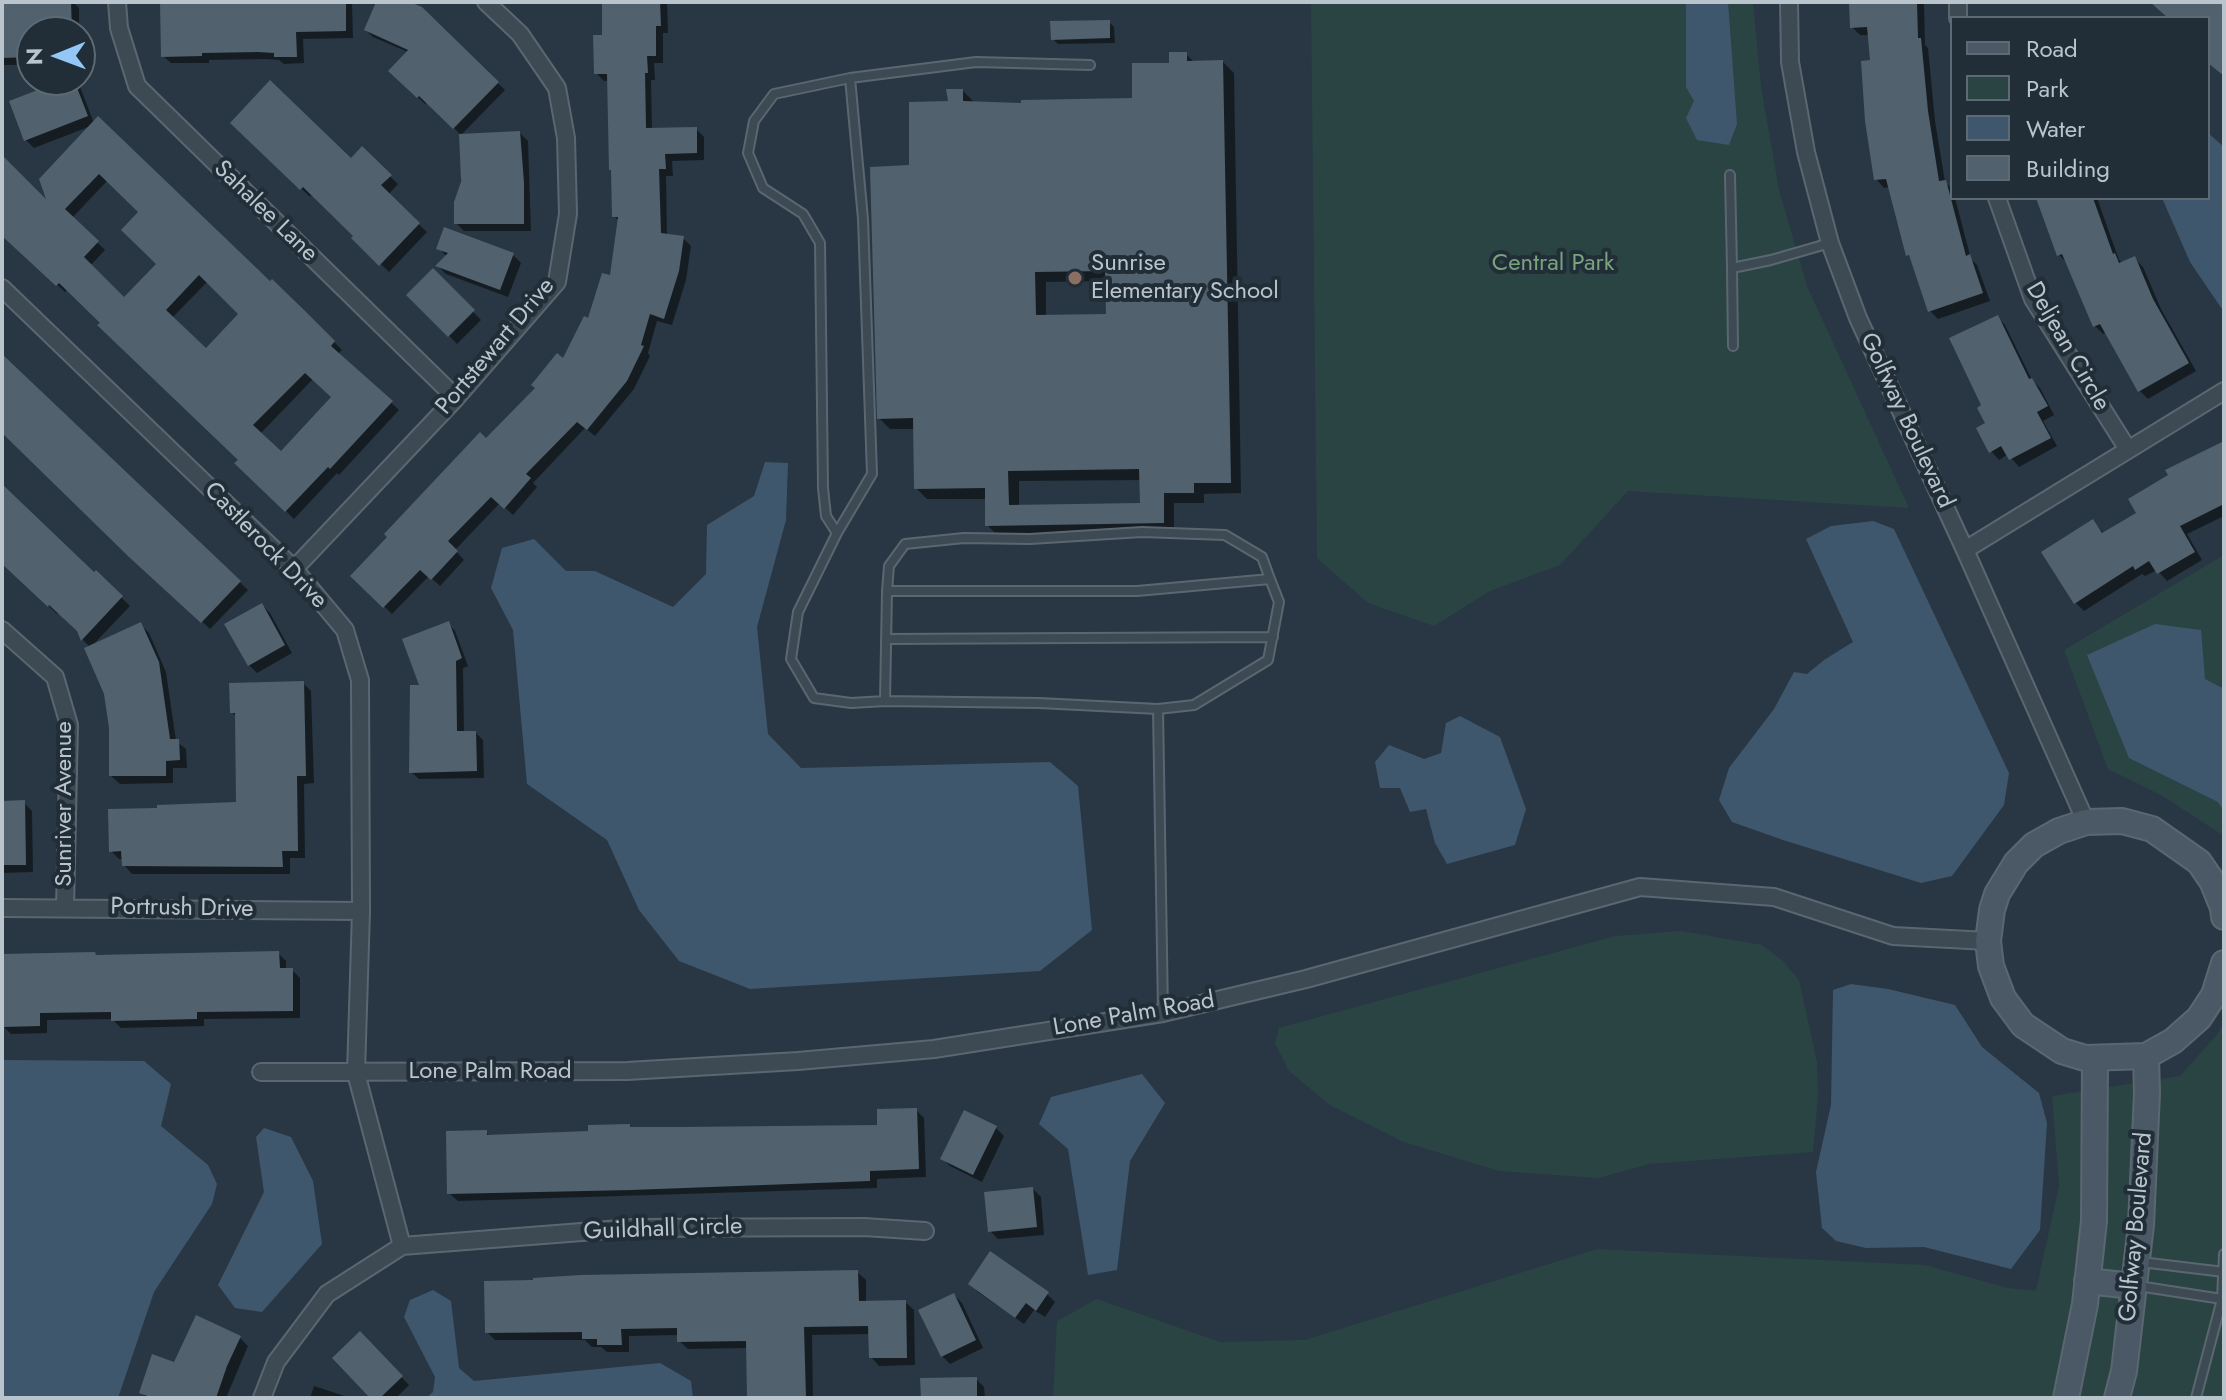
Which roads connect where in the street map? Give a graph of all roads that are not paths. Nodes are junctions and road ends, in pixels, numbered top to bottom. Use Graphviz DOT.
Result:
graph roads {
  1 [pos="117,2"];
  2 [pos="486,2"];
  3 [pos="1789,2"];
  4 [pos="1090,65"];
  5 [pos="850,78"];
  6 [pos="1730,175"];
  7 [pos="1998,200"];
  8 [pos="1830,243"];
  9 [pos="1732,268"];
  10 [pos="2,288"];
  11 [pos="1733,346"];
  12 [pos="2224,391"];
  13 [pos="456,398"];
  14 [pos="2127,448"];
  15 [pos="837,533"];
  16 [pos="1965,550"];
  17 [pos="294,569"];
  18 [pos="1270,579"];
  19 [pos="887,591"];
  20 [pos="2,630"];
  21 [pos="1273,637"];
  22 [pos="886,639"];
  23 [pos="885,701"];
  24 [pos="1158,709"];
  25 [pos="2086,822"];
  26 [pos="2,908"];
  27 [pos="65,908"];
  28 [pos="361,911"];
  29 [pos="2224,917"];
  30 [pos="1988,941"];
  31 [pos="2224,963"];
  32 [pos="1163,1013"];
  33 [pos="2146,1056"];
  34 [pos="2095,1058"];
  35 [pos="261,1072"];
  36 [pos="356,1073"];
  37 [pos="925,1231"];
  38 [pos="402,1246"];
  39 [pos="2224,1254"];
  40 [pos="2224,1272"];
  41 [pos="2134,1278"];
  42 [pos="2087,1281"];
  43 [pos="2224,1283"];
  44 [pos="2222,1299"];
  45 [pos="262,1398"];
  46 [pos="2066,1398"];
  47 [pos="2117,1398"];
  48 [pos="2196,1398"];
  1 -- 13 [label="street, Sahalee Lane"];
  2 -- 13 [label="street, Portstewart Drive"];
  3 -- 8 [label="street, Golfway Boulevard"];
  4 -- 5 [label="lane"];
  5 -- 15 [label="lane"];
  5 -- 15 [label="lane"];
  6 -- 9 [label="lane"];
  7 -- 14 [label="street, Deljean Circle"];
  8 -- 9 [label="lane"];
  8 -- 16 [label="street, Golfway Boulevard"];
  9 -- 11 [label="lane"];
  10 -- 17 [label="street, Castlerock Drive"];
  12 -- 14 [label="street"];
  13 -- 17 [label="street, Portstewart Drive"];
  14 -- 16 [label="street"];
  15 -- 23 [label="lane"];
  16 -- 25 [label="street, Golfway Boulevard"];
  17 -- 28 [label="street, Castlerock Drive"];
  18 -- 19 [label="lane"];
  18 -- 19 [label="lane"];
  18 -- 21 [label="lane"];
  19 -- 22 [label="lane"];
  20 -- 27 [label="street, Sunriver Avenue"];
  21 -- 22 [label="lane"];
  21 -- 24 [label="lane"];
  22 -- 23 [label="lane"];
  23 -- 24 [label="lane"];
  24 -- 32 [label="lane"];
  25 -- 29 [label="street"];
  25 -- 30 [label="street"];
  26 -- 27 [label="street, Portrush Drive"];
  27 -- 28 [label="street, Portrush Drive"];
  28 -- 36 [label="street, Castlerock Drive"];
  30 -- 32 [label="street, Lone Palm Road"];
  30 -- 34 [label="street"];
  31 -- 33 [label="street"];
  32 -- 36 [label="street, Lone Palm Road"];
  33 -- 34 [label="street"];
  33 -- 41 [label="street, Golfway Boulevard"];
  34 -- 42 [label="street, Golfway Boulevard"];
  35 -- 36 [label="street, Lone Palm Road"];
  36 -- 38 [label="street"];
  37 -- 38 [label="street, Guildhall Circle"];
  38 -- 45 [label="street, Guildhall Circle"];
  39 -- 40 [label="lane"];
  40 -- 41 [label="lane"];
  40 -- 43 [label="lane"];
  41 -- 42 [label="street"];
  41 -- 44 [label="lane"];
  41 -- 47 [label="street, Golfway Boulevard"];
  42 -- 46 [label="street, Golfway Boulevard"];
  43 -- 44 [label="lane"];
  44 -- 48 [label="lane"];
}
